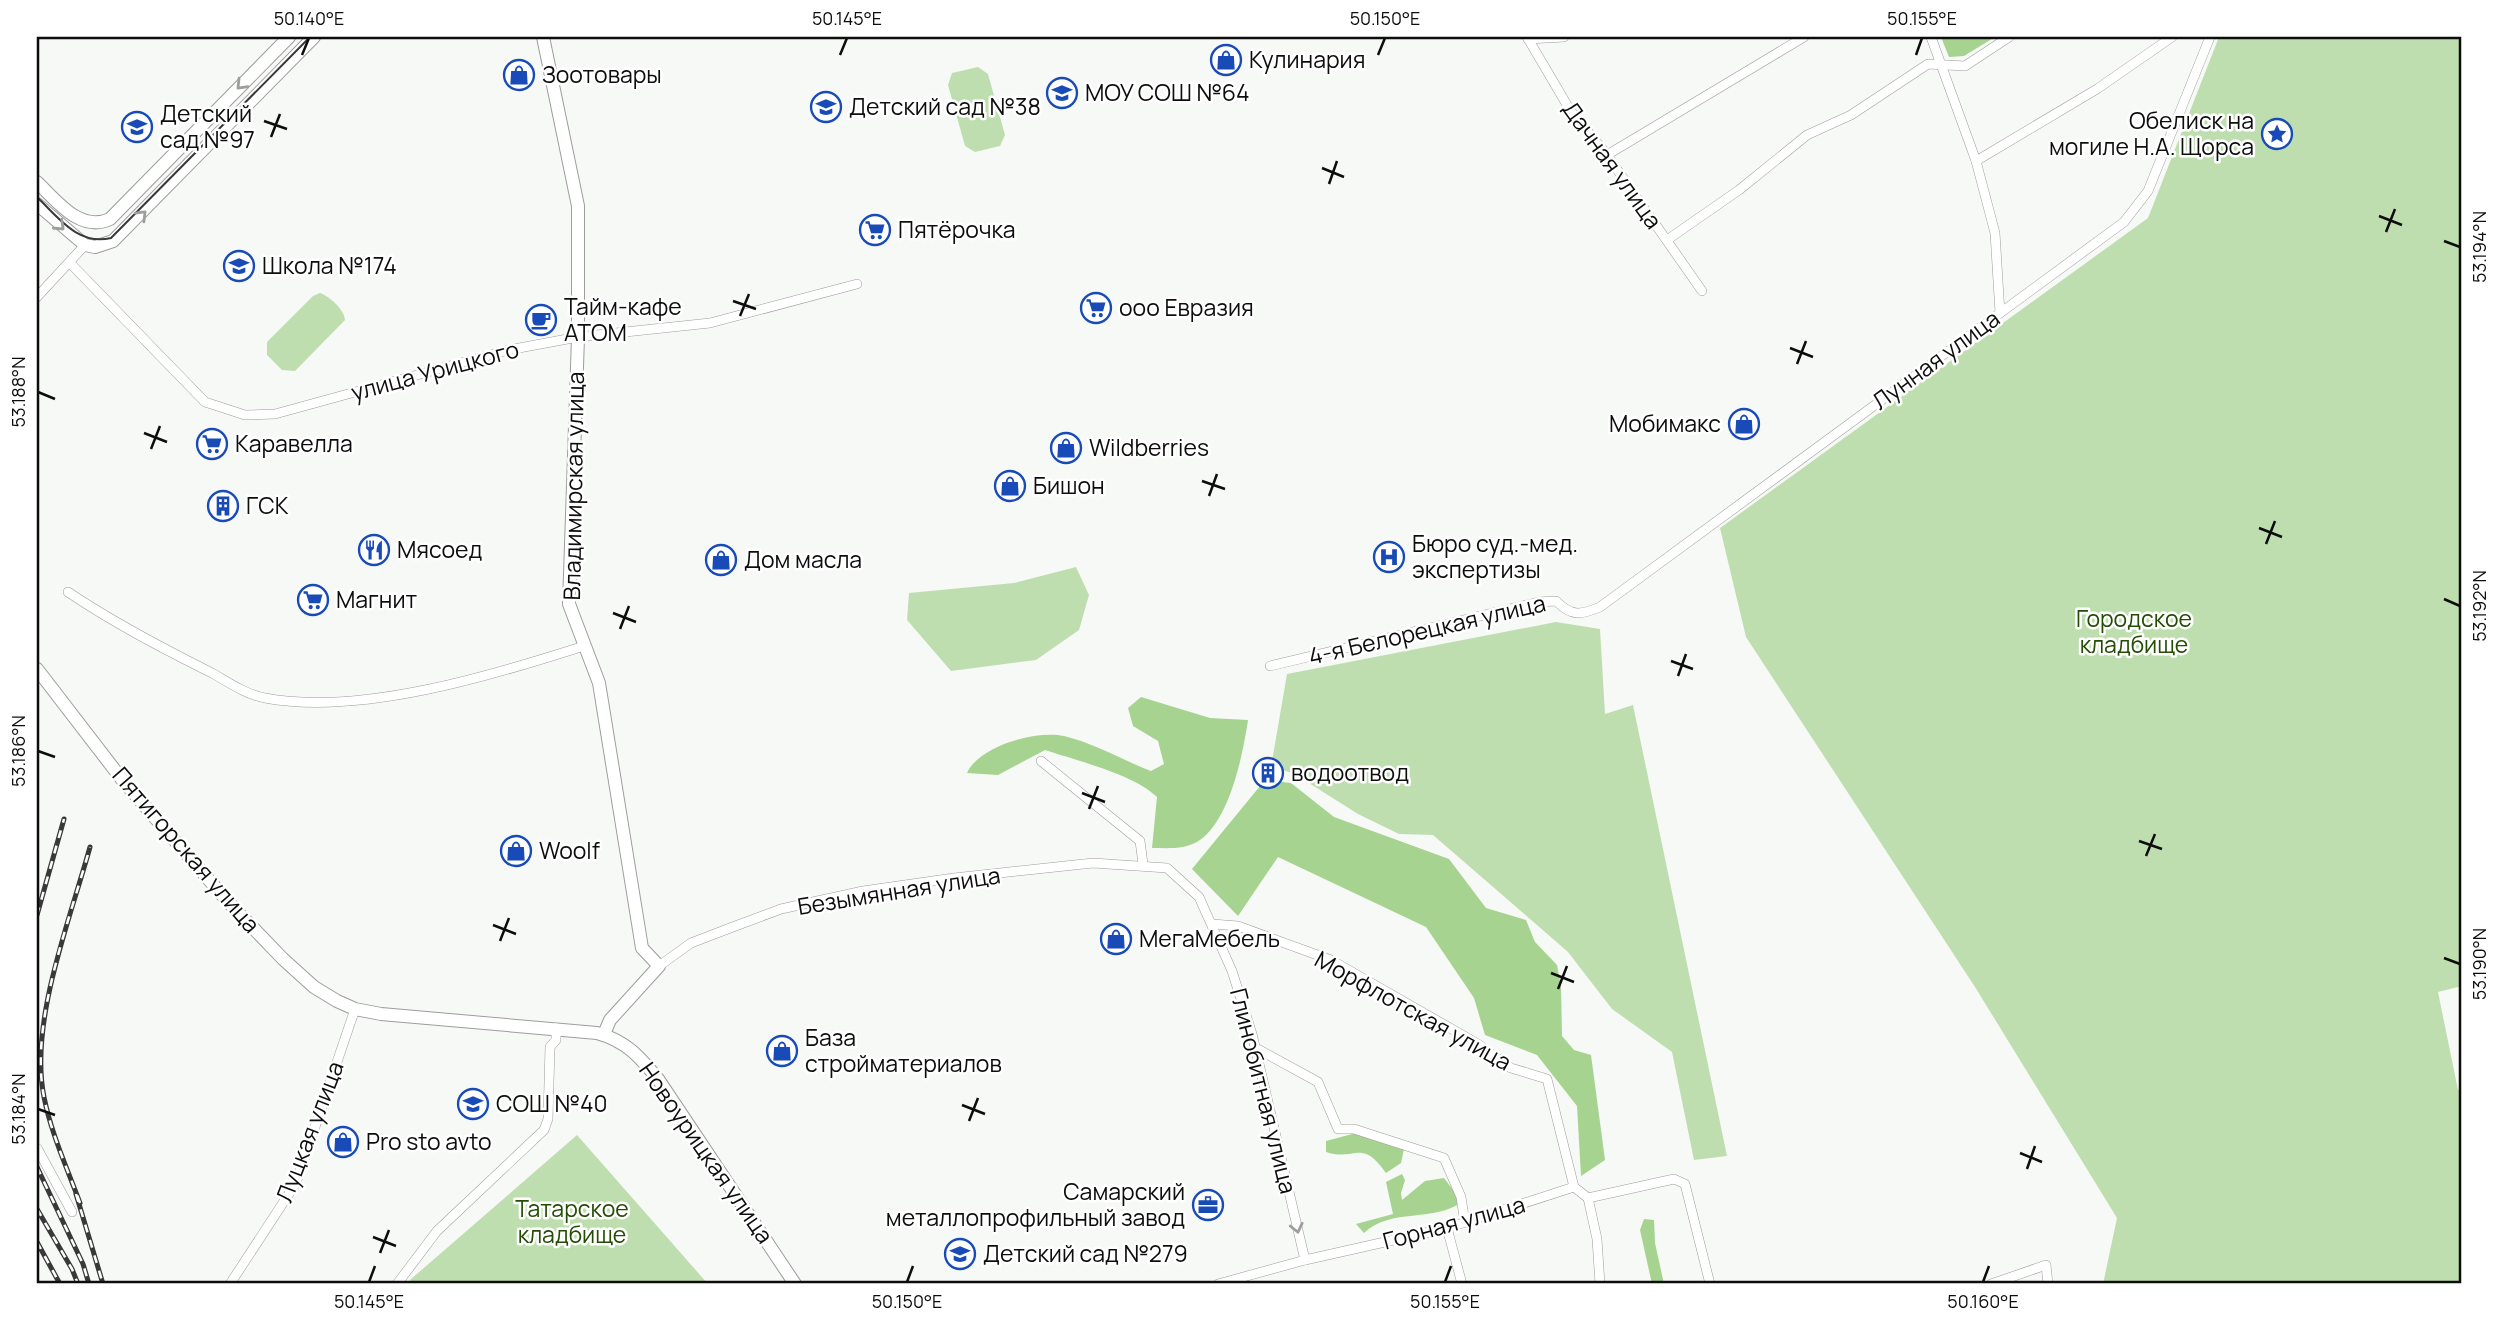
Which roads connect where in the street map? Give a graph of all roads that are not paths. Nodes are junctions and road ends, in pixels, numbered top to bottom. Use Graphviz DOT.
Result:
graph roads {
  1 [pos="289,37"];
  2 [pos="314,37"];
  3 [pos="543,37"];
  4 [pos="1564,37"];
  5 [pos="1804,37"];
  6 [pos="1931,37"];
  7 [pos="2009,37"];
  8 [pos="2172,37"];
  9 [pos="2210,37"];
  10 [pos="1528,38"];
  11 [pos="1943,65"];
  12 [pos="1607,155"];
  13 [pos="1976,162"];
  14 [pos="37,182"];
  15 [pos="37,204"];
  16 [pos="98,223"];
  17 [pos="1667,240"];
  18 [pos="85,245"];
  19 [pos="70,263"];
  20 [pos="857,284"];
  21 [pos="1702,291"];
  22 [pos="37,297"];
  23 [pos="2000,313"];
  24 [pos="578,337"];
  25 [pos="68,592"];
  26 [pos="1580,615"];
  27 [pos="584,646"];
  28 [pos="1270,666"];
  29 [pos="37,669"];
  30 [pos="1041,761"];
  31 [pos="1143,864"];
  32 [pos="1212,924"];
  33 [pos="659,966"];
  34 [pos="355,1009"];
  35 [pos="556,1028"];
  36 [pos="604,1034"];
  37 [pos="1254,1048"];
  38 [pos="37,1148"];
  39 [pos="1574,1187"];
  40 [pos="1588,1198"];
  41 [pos="72,1212"];
  42 [pos="1465,1223"];
  43 [pos="1447,1228"];
  44 [pos="1305,1260"];
  45 [pos="1232,1282"];
  46 [pos="230,1284"];
  47 [pos="397,1284"];
  48 [pos="795,1284"];
  49 [pos="1218,1284"];
  50 [pos="1462,1284"];
  51 [pos="1600,1284"];
  52 [pos="1710,1284"];
  53 [pos="1991,1284"];
  54 [pos="2048,1284"];
  1 -- 16 [label="main road, one-way"];
  18 -- 2 [label="main road, one-way"];
  3 -- 24 [label="main road, Владимирская улица"];
  4 -- 10 [label="street"];
  5 -- 12 [label="street"];
  6 -- 11 [label="street"];
  7 -- 11 [label="street"];
  8 -- 13 [label="street"];
  9 -- 23 [label="street, Лунная улица"];
  10 -- 12 [label="street, Дачная улица"];
  11 -- 13 [label="street"];
  11 -- 17 [label="street"];
  12 -- 17 [label="street, Дачная улица"];
  13 -- 23 [label="street"];
  14 -- 16 [label="main road"];
  15 -- 18 [label="main road, one-way"];
  16 -- 18 [label="main road"];
  17 -- 21 [label="street, Дачная улица"];
  18 -- 19 [label="street"];
  19 -- 22 [label="street"];
  19 -- 24 [label="street, улица Урицкого"];
  20 -- 24 [label="street, улица Урицкого"];
  23 -- 26 [label="street, Лунная улица"];
  24 -- 27 [label="main road, Владимирская улица"];
  25 -- 27 [label="street"];
  26 -- 28 [label="street, 4-я Белорецкая улица"];
  27 -- 33 [label="main road, Владимирская улица"];
  29 -- 34 [label="main road, Пятигорская улица"];
  30 -- 31 [label="street"];
  31 -- 32 [label="street, Безымянная улица"];
  31 -- 33 [label="street, Безымянная улица"];
  32 -- 37 [label="street, Глинобитная улица"];
  32 -- 39 [label="street, Морфлотская улица"];
  33 -- 36 [label="main road, Безымянная улица"];
  34 -- 35 [label="main road, Новоурицкая улица"];
  34 -- 46 [label="street, Луцкая улица"];
  35 -- 36 [label="main road, Новоурицкая улица"];
  35 -- 47 [label="street"];
  36 -- 48 [label="main road, Новоурицкая улица"];
  37 -- 42 [label="street"];
  37 -- 44 [label="street, Глинобитная улица, one-way"];
  38 -- 41 [label="street"];
  39 -- 40 [label="street"];
  39 -- 42 [label="street, Горная улица"];
  40 -- 51 [label="street"];
  40 -- 52 [label="street"];
  42 -- 43 [label="street, Горная улица"];
  43 -- 44 [label="street, Горная улица"];
  43 -- 50 [label="street"];
  44 -- 45 [label="street, Горная улица"];
  45 -- 49 [label="street, Горная улица"];
  53 -- 54 [label="street"];
}
